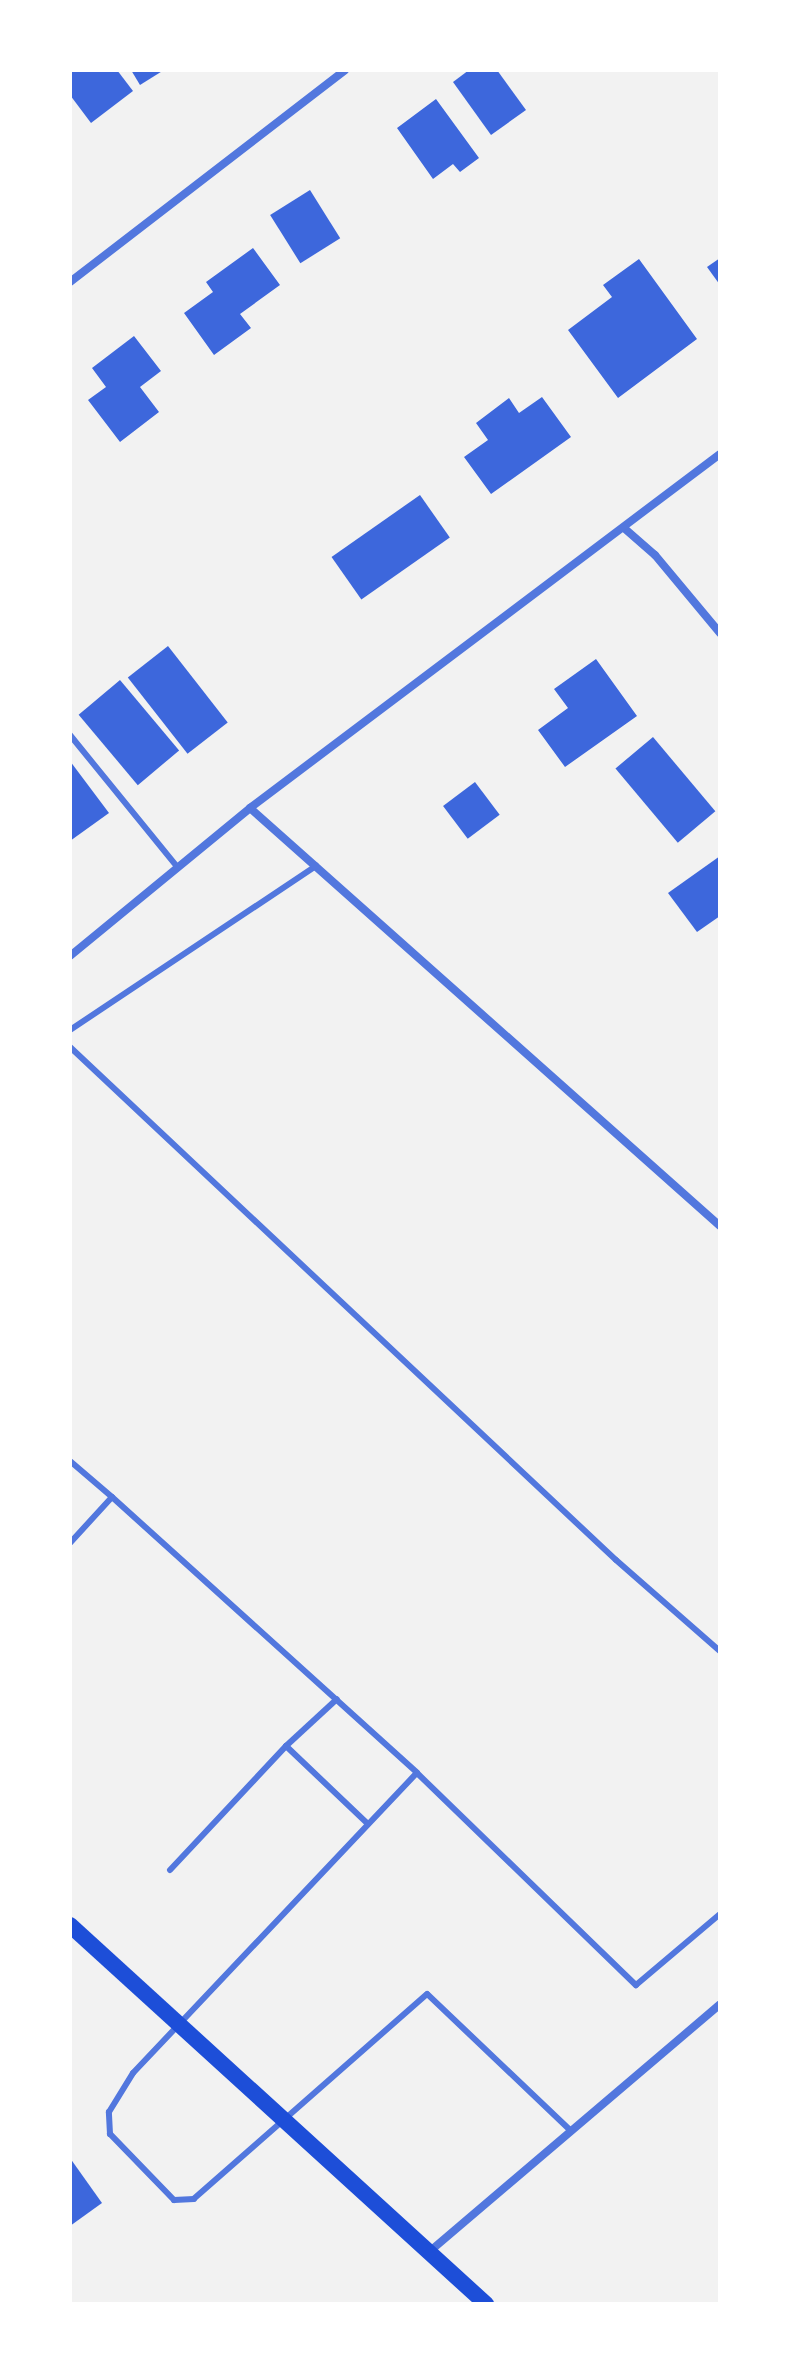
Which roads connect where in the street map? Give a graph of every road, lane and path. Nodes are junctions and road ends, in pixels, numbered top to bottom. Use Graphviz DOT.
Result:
graph roads {
  1 [pos="345,70"];
  2 [pos="70,282"];
  3 [pos="720,454"];
  4 [pos="624,528"];
  5 [pos="720,633"];
  6 [pos="70,735"];
  7 [pos="250,808"];
  8 [pos="316,866"];
  9 [pos="178,868"];
  10 [pos="70,956"];
  11 [pos="70,1030"];
  12 [pos="70,1047"];
  13 [pos="720,1226"];
  14 [pos="70,1461"];
  15 [pos="112,1497"];
  16 [pos="70,1543"];
  17 [pos="720,1651"];
  18 [pos="337,1699"];
  19 [pos="286,1746"];
  20 [pos="417,1773"];
  21 [pos="368,1824"];
  22 [pos="170,1870"];
  23 [pos="720,1914"];
  24 [pos="70,1925"];
  25 [pos="720,2004"];
  26 [pos="181,2026"];
  27 [pos="284,2120"];
  28 [pos="570,2130"];
  29 [pos="428,2252"];
  30 [pos="486,2304"];
  1 -- 2 [label="street"];
  3 -- 4 [label="street"];
  4 -- 5 [label="street"];
  4 -- 7 [label="street"];
  6 -- 9 [label="lane"];
  7 -- 8 [label="street"];
  7 -- 9 [label="street"];
  8 -- 11 [label="lane"];
  8 -- 13 [label="street"];
  9 -- 10 [label="street"];
  12 -- 17 [label="lane"];
  14 -- 15 [label="lane"];
  15 -- 16 [label="lane"];
  15 -- 18 [label="lane"];
  18 -- 19 [label="lane"];
  18 -- 20 [label="lane"];
  19 -- 21 [label="lane"];
  19 -- 22 [label="lane"];
  20 -- 21 [label="lane"];
  20 -- 23 [label="lane"];
  21 -- 26 [label="lane"];
  24 -- 26 [label="main road"];
  25 -- 28 [label="street"];
  26 -- 27 [label="main road"];
  26 -- 27 [label="lane"];
  27 -- 28 [label="lane"];
  27 -- 29 [label="main road"];
  28 -- 29 [label="street"];
  29 -- 30 [label="main road"];
}
